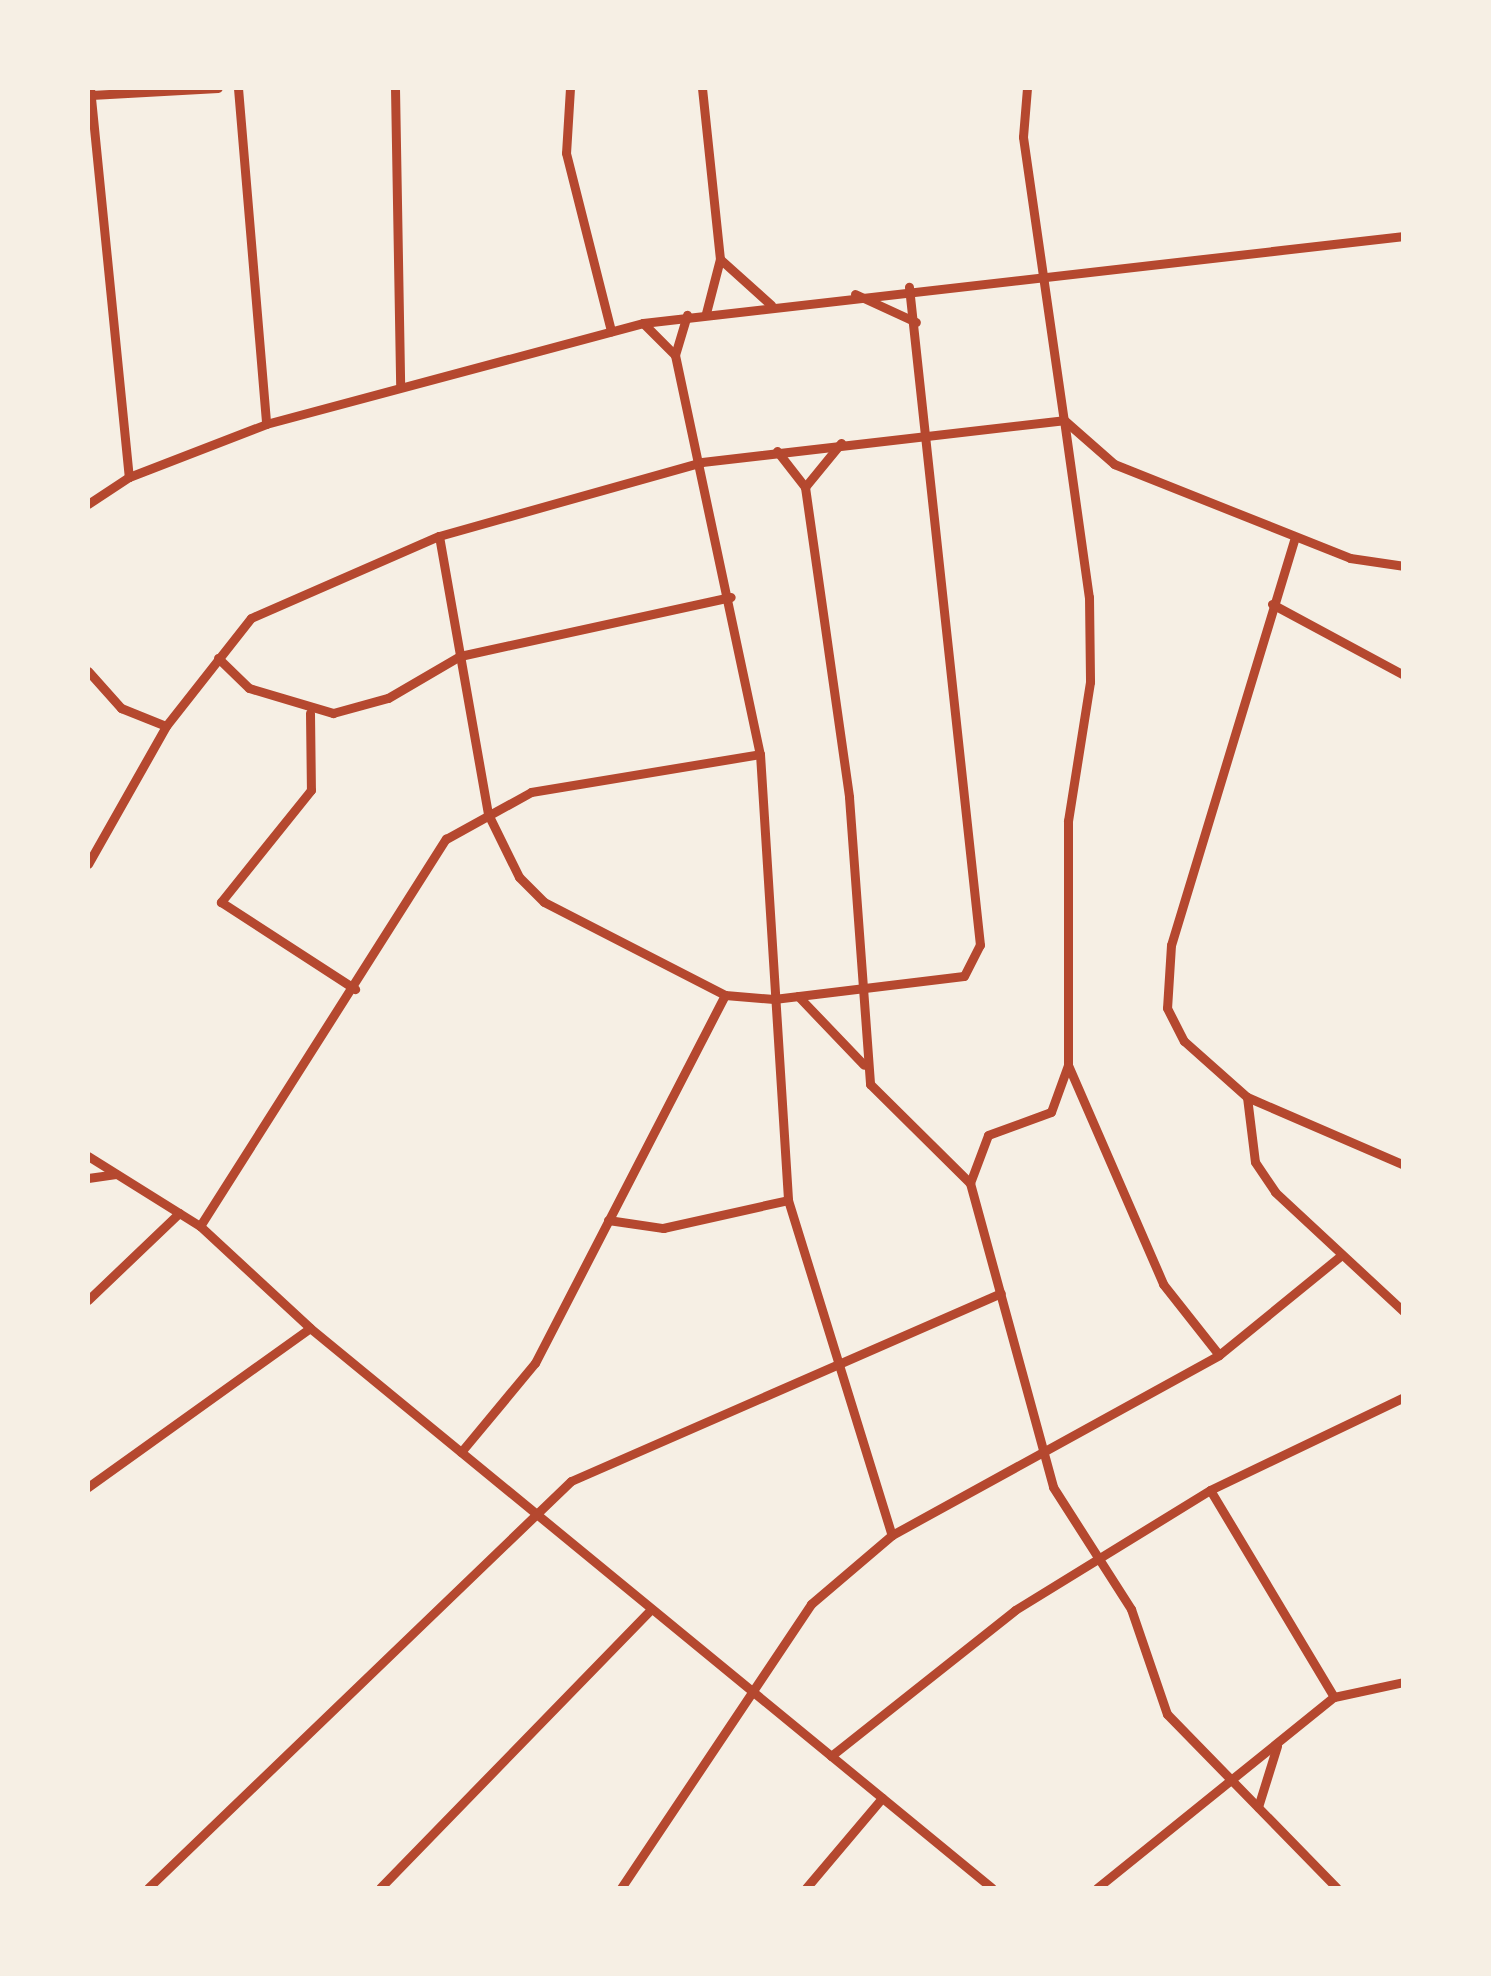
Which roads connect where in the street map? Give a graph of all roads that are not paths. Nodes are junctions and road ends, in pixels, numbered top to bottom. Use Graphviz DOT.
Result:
graph roads {
  1 [pos="218,88"];
  2 [pos="238,88"];
  3 [pos="395,88"];
  4 [pos="570,88"];
  5 [pos="702,88"];
  6 [pos="1027,88"];
  7 [pos="90,93"];
  8 [pos="1404,236"];
  9 [pos="720,259"];
  10 [pos="1044,272"];
  11 [pos="909,287"];
  12 [pos="855,294"];
  13 [pos="771,305"];
  14 [pos="706,313"];
  15 [pos="686,315"];
  16 [pos="916,322"];
  17 [pos="644,324"];
  18 [pos="611,330"];
  19 [pos="675,355"];
  20 [pos="400,384"];
  21 [pos="1064,420"];
  22 [pos="266,424"];
  23 [pos="922,434"];
  24 [pos="841,443"];
  25 [pos="777,451"];
  26 [pos="702,462"];
  27 [pos="129,477"];
  28 [pos="804,488"];
  29 [pos="88,504"];
  30 [pos="440,536"];
  31 [pos="1296,537"];
  32 [pos="1404,566"];
  33 [pos="731,597"];
  34 [pos="1272,604"];
  35 [pos="460,656"];
  36 [pos="218,658"];
  37 [pos="88,670"];
  38 [pos="1404,674"];
  39 [pos="310,713"];
  40 [pos="166,726"];
  41 [pos="760,754"];
  42 [pos="488,814"];
  43 [pos="88,864"];
  44 [pos="870,988"];
  45 [pos="356,989"];
  46 [pos="725,994"];
  47 [pos="798,996"];
  48 [pos="774,999"];
  49 [pos="864,1065"];
  50 [pos="1068,1065"];
  51 [pos="1247,1097"];
  52 [pos="88,1156"];
  53 [pos="1404,1166"];
  54 [pos="116,1174"];
  55 [pos="88,1178"];
  56 [pos="970,1182"];
  57 [pos="788,1200"];
  58 [pos="180,1213"];
  59 [pos="608,1220"];
  60 [pos="200,1226"];
  61 [pos="1338,1257"];
  62 [pos="1001,1293"];
  63 [pos="88,1300"];
  64 [pos="1404,1312"];
  65 [pos="310,1328"];
  66 [pos="1219,1354"];
  67 [pos="833,1367"];
  68 [pos="1404,1397"];
  69 [pos="461,1452"];
  70 [pos="1044,1456"];
  71 [pos="88,1486"];
  72 [pos="1210,1490"];
  73 [pos="535,1513"];
  74 [pos="892,1535"];
  75 [pos="1102,1559"];
  76 [pos="652,1608"];
  77 [pos="1404,1682"];
  78 [pos="752,1685"];
  79 [pos="1334,1697"];
  80 [pos="1276,1746"];
  81 [pos="830,1756"];
  82 [pos="1230,1775"];
  83 [pos="882,1798"];
  84 [pos="1258,1807"];
  85 [pos="148,1888"];
  86 [pos="380,1888"];
  87 [pos="621,1888"];
  88 [pos="806,1888"];
  89 [pos="992,1888"];
  90 [pos="1097,1888"];
  91 [pos="1336,1888"];
  1 -- 7 [label="street"];
  2 -- 22 [label="street"];
  3 -- 20 [label="street"];
  4 -- 18 [label="street"];
  5 -- 9 [label="street"];
  6 -- 10 [label="street"];
  7 -- 27 [label="street"];
  8 -- 10 [label="street"];
  9 -- 13 [label="street"];
  9 -- 14 [label="street"];
  10 -- 11 [label="street"];
  10 -- 21 [label="street"];
  11 -- 12 [label="street"];
  11 -- 16 [label="street"];
  12 -- 13 [label="street"];
  12 -- 16 [label="street"];
  13 -- 14 [label="street"];
  14 -- 15 [label="street"];
  15 -- 17 [label="street"];
  15 -- 19 [label="street"];
  16 -- 23 [label="street"];
  17 -- 18 [label="street"];
  17 -- 19 [label="street"];
  18 -- 20 [label="street"];
  19 -- 26 [label="street"];
  20 -- 22 [label="street"];
  21 -- 23 [label="street"];
  21 -- 31 [label="street"];
  21 -- 50 [label="street"];
  22 -- 27 [label="street"];
  23 -- 24 [label="street"];
  23 -- 44 [label="street"];
  24 -- 25 [label="street"];
  24 -- 28 [label="street"];
  25 -- 26 [label="street"];
  25 -- 28 [label="street"];
  26 -- 30 [label="street"];
  26 -- 33 [label="street"];
  27 -- 29 [label="street"];
  28 -- 44 [label="street"];
  30 -- 35 [label="street"];
  30 -- 36 [label="street"];
  31 -- 32 [label="street"];
  31 -- 34 [label="street"];
  33 -- 35 [label="street"];
  33 -- 41 [label="street"];
  34 -- 38 [label="street"];
  34 -- 51 [label="street"];
  35 -- 39 [label="street"];
  35 -- 42 [label="street"];
  36 -- 39 [label="street"];
  36 -- 40 [label="street"];
  37 -- 40 [label="street"];
  39 -- 45 [label="street"];
  40 -- 43 [label="street"];
  41 -- 42 [label="street"];
  41 -- 48 [label="street"];
  42 -- 45 [label="street"];
  42 -- 46 [label="street"];
  44 -- 47 [label="street"];
  44 -- 49 [label="street"];
  45 -- 60 [label="street"];
  46 -- 48 [label="street"];
  46 -- 59 [label="street"];
  47 -- 48 [label="street"];
  47 -- 49 [label="street"];
  48 -- 57 [label="street"];
  49 -- 56 [label="street"];
  50 -- 56 [label="street"];
  50 -- 66 [label="street"];
  51 -- 53 [label="street"];
  51 -- 61 [label="street"];
  52 -- 54 [label="street"];
  54 -- 55 [label="street"];
  54 -- 58 [label="street"];
  56 -- 62 [label="street"];
  57 -- 59 [label="street"];
  57 -- 67 [label="street"];
  58 -- 60 [label="street"];
  58 -- 63 [label="street"];
  59 -- 69 [label="street"];
  60 -- 65 [label="street"];
  61 -- 64 [label="street"];
  61 -- 66 [label="street"];
  62 -- 67 [label="street"];
  62 -- 70 [label="street"];
  65 -- 69 [label="street"];
  65 -- 71 [label="street"];
  66 -- 70 [label="street"];
  67 -- 73 [label="street"];
  67 -- 74 [label="street"];
  68 -- 72 [label="street"];
  69 -- 73 [label="street"];
  70 -- 74 [label="street"];
  70 -- 75 [label="street"];
  72 -- 75 [label="street"];
  72 -- 79 [label="street"];
  73 -- 76 [label="street"];
  73 -- 85 [label="street"];
  74 -- 78 [label="street"];
  75 -- 81 [label="street"];
  75 -- 82 [label="street"];
  76 -- 78 [label="street"];
  76 -- 86 [label="street"];
  77 -- 79 [label="street"];
  78 -- 81 [label="street"];
  78 -- 87 [label="street"];
  79 -- 80 [label="street"];
  80 -- 82 [label="street"];
  80 -- 84 [label="street"];
  81 -- 83 [label="street"];
  82 -- 84 [label="street"];
  82 -- 90 [label="street"];
  83 -- 88 [label="street"];
  83 -- 89 [label="street"];
  84 -- 91 [label="street"];
}
